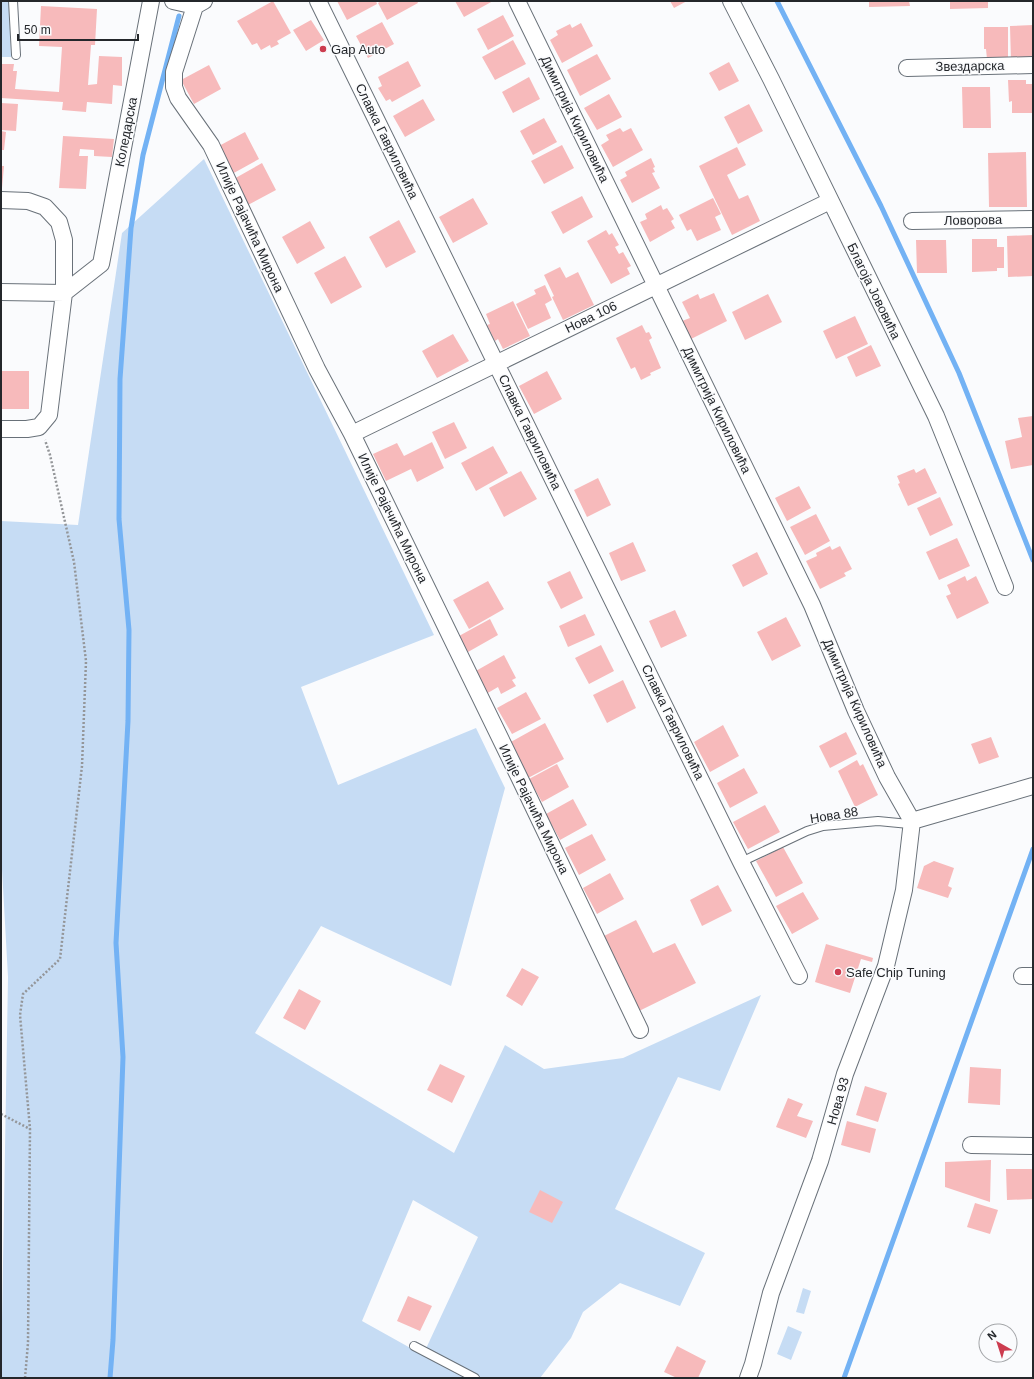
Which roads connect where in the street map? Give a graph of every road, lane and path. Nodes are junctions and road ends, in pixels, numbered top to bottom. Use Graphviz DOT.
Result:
graph roads {
  1 [pos="13,1"];
  2 [pos="151,1"];
  3 [pos="175,1"];
  4 [pos="318,1"];
  5 [pos="517,1"];
  6 [pos="731,1"];
  7 [pos="200,3"];
  8 [pos="16,55"];
  9 [pos="1033,65"];
  10 [pos="907,68"];
  11 [pos="1,200"];
  12 [pos="830,201"];
  13 [pos="1033,219"];
  14 [pos="912,221"];
  15 [pos="64,260"];
  16 [pos="101,264"];
  17 [pos="657,285"];
  18 [pos="1,292"];
  19 [pos="64,293"];
  20 [pos="496,364"];
  21 [pos="39,427"];
  22 [pos="1,429"];
  23 [pos="352,434"];
  24 [pos="1005,587"];
  25 [pos="1033,786"];
  26 [pos="912,821"];
  27 [pos="741,862"];
  28 [pos="799,976"];
  29 [pos="640,1030"];
  30 [pos="1,1114"];
  31 [pos="30,1129"];
  32 [pos="971,1145"];
  33 [pos="1033,1146"];
  34 [pos="414,1346"];
  35 [pos="25,1378"];
  36 [pos="475,1378"];
  37 [pos="748,1378"];
  1 -- 8 [label="lane"];
  2 -- 16 [label="street, Коледарска"];
  3 -- 7 [label="street"];
  4 -- 20 [label="street, Славка Гавриловића"];
  5 -- 17 [label="street, Димитрија Кириловића"];
  6 -- 12 [label="street, Благоја Јововића"];
  7 -- 23 [label="street, Илије Рајачића Мирона"];
  9 -- 10 [label="street, Звездарска"];
  11 -- 15 [label="street"];
  12 -- 17 [label="street, Нова 106"];
  12 -- 24 [label="street, Благоја Јововића"];
  13 -- 14 [label="street, Ловорова"];
  15 -- 16 [label="street"];
  15 -- 19 [label="street"];
  16 -- 19 [label="street"];
  17 -- 20 [label="street, Нова 106"];
  17 -- 26 [label="street, Димитрија Кириловића"];
  18 -- 19 [label="street"];
  19 -- 21 [label="street"];
  20 -- 23 [label="street, Нова 106"];
  20 -- 27 [label="street, Славка Гавриловића"];
  21 -- 22 [label="street"];
  21 -- 31 [label="path"];
  23 -- 29 [label="street, Илије Рајачића Мирона"];
  25 -- 26 [label="street"];
  26 -- 27 [label="lane, Нова 88"];
  26 -- 37 [label="street, Нова 93"];
  27 -- 28 [label="street, Славка Гавриловића"];
  30 -- 31 [label="path"];
  31 -- 35 [label="path"];
  32 -- 33 [label="street"];
  34 -- 36 [label="lane"];
}
